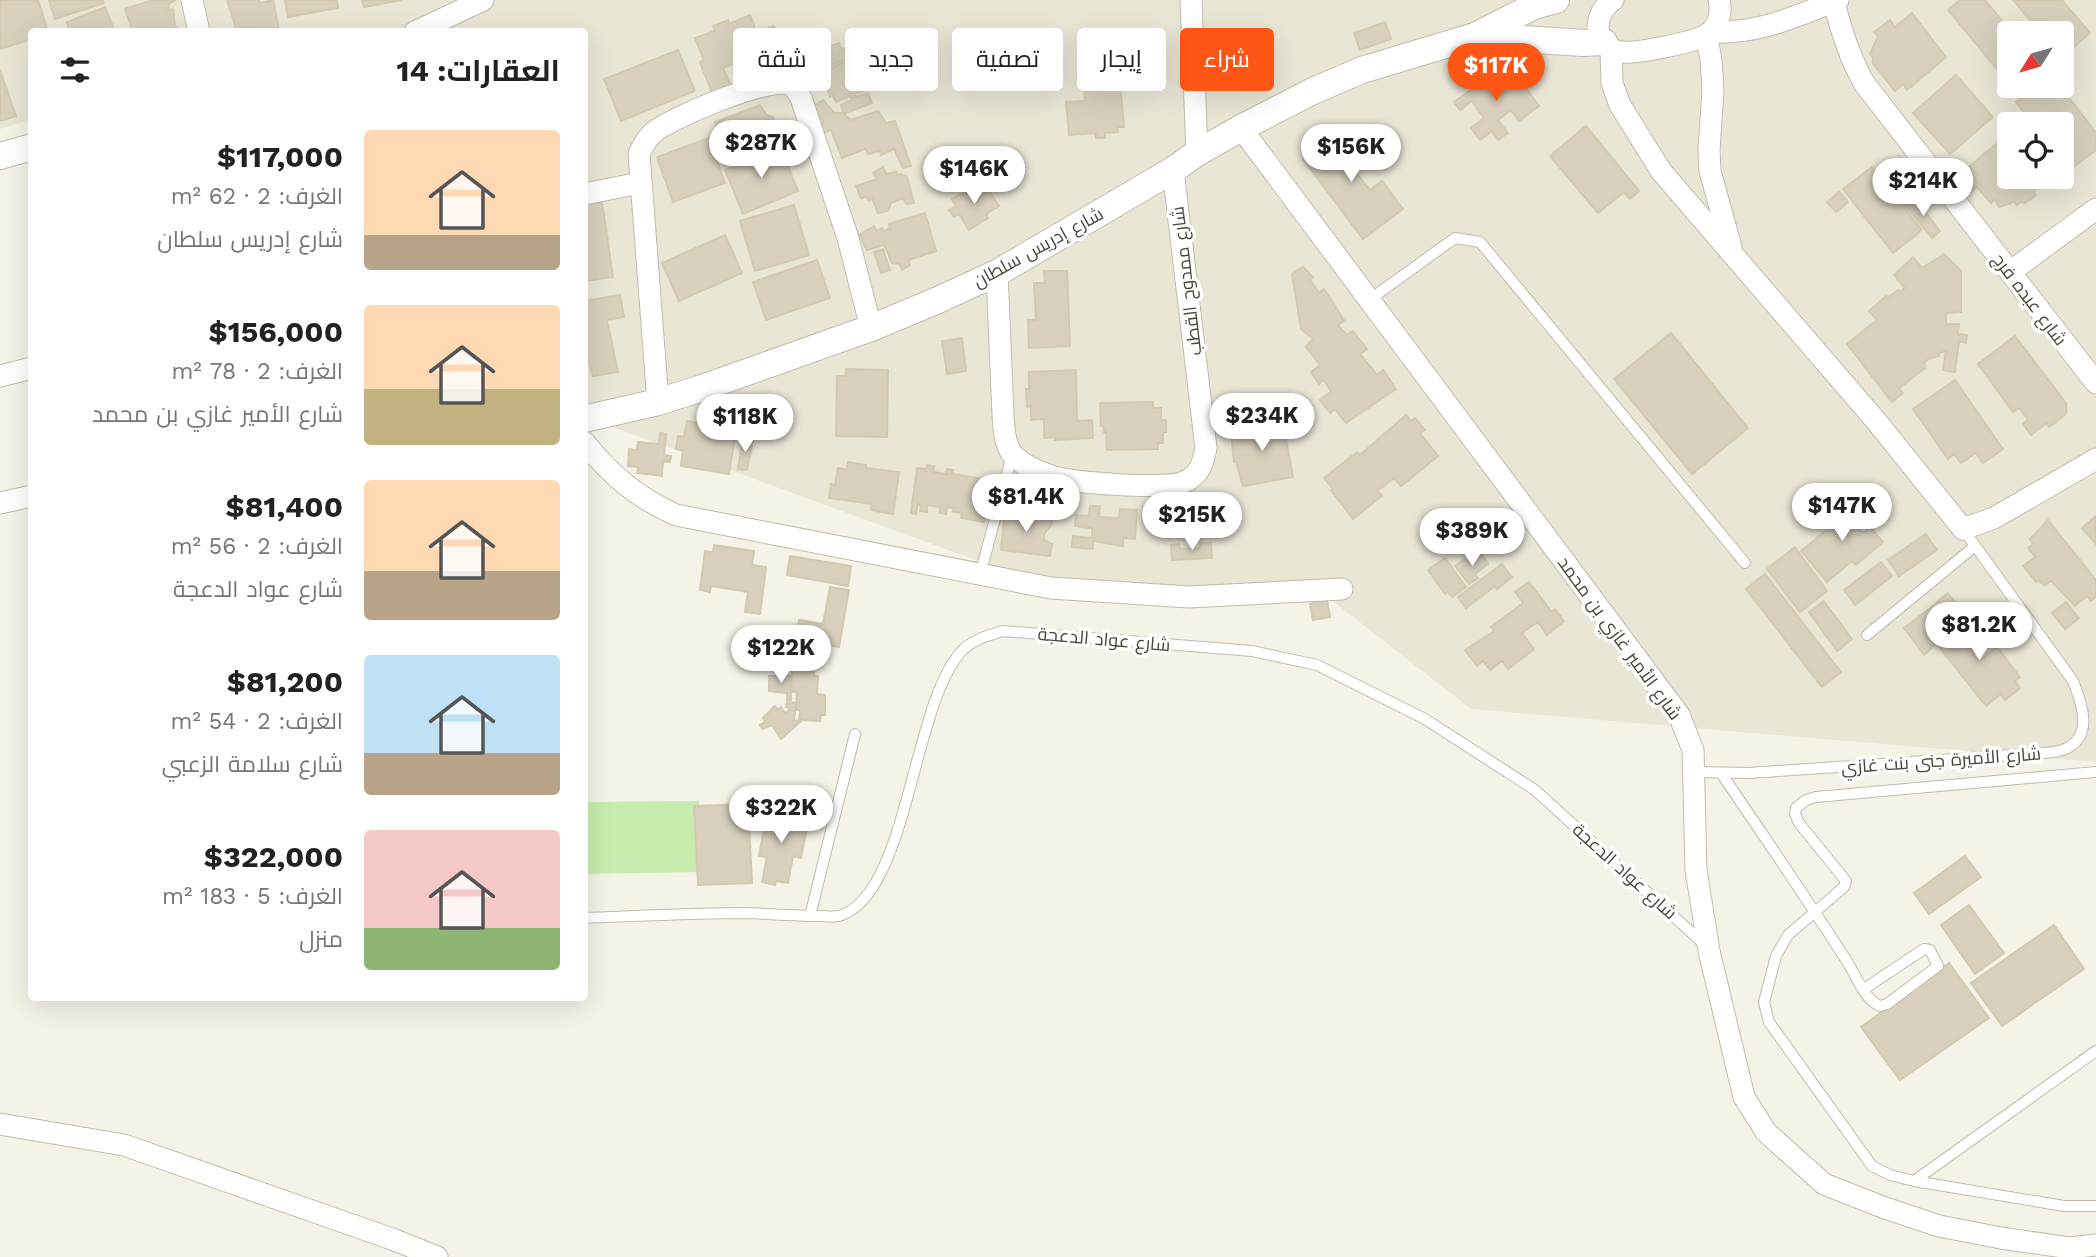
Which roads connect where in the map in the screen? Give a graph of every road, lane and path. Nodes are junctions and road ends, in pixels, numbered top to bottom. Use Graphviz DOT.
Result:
graph roads {
  1 [pos="192,0"];
  2 [pos="483,0"];
  3 [pos="1191,0"];
  4 [pos="1556,0"];
  5 [pos="1614,0"];
  6 [pos="1719,0"];
  7 [pos="1795,0"];
  8 [pos="1831,2"];
  9 [pos="198,28"];
  10 [pos="424,28"];
  11 [pos="1708,33"];
  12 [pos="1475,36"];
  13 [pos="1607,45"];
  14 [pos="1241,128"];
  15 [pos="28,148"];
  16 [pos="1197,153"];
  17 [pos="0,156"];
  18 [pos="1173,170"];
  19 [pos="640,184"];
  20 [pos="588,193"];
  21 [pos="2096,209"];
  22 [pos="1733,253"];
  23 [pos="2010,272"];
  24 [pos="997,273"];
  25 [pos="1369,300"];
  26 [pos="871,328"];
  27 [pos="28,369"];
  28 [pos="0,376"];
  29 [pos="2096,383"];
  30 [pos="658,402"];
  31 [pos="588,418"];
  32 [pos="588,446"];
  33 [pos="1012,455"];
  34 [pos="2096,459"];
  35 [pos="28,497"];
  36 [pos="0,503"];
  37 [pos="1969,537"];
  38 [pos="1745,563"];
  39 [pos="981,575"];
  40 [pos="1342,589"];
  41 [pos="1867,635"];
  42 [pos="2091,728"];
  43 [pos="855,734"];
  44 [pos="1695,772"];
  45 [pos="2096,772"];
  46 [pos="1721,773"];
  47 [pos="1815,913"];
  48 [pos="810,916"];
  49 [pos="588,918"];
  50 [pos="1708,947"];
  51 [pos="1864,989"];
  52 [pos="2096,1051"];
  53 [pos="0,1124"];
  54 [pos="1914,1181"];
  55 [pos="2096,1206"];
  56 [pos="2096,1245"];
  57 [pos="437,1257"];
  1 -- 9 [label="street"];
  2 -- 10 [label="street"];
  3 -- 16 [label="street"];
  4 -- 12 [label="street, شارع إدريس سلطان"];
  5 -- 13 [label="street, شارع الأميرة جنى بنت غازي"];
  6 -- 11 [label="street"];
  7 -- 8 [label="street"];
  8 -- 11 [label="street"];
  8 -- 23 [label="street, شارع عبده فرج"];
  11 -- 13 [label="street"];
  11 -- 22 [label="street, شارع الأميرة جنى بنت غازي"];
  12 -- 13 [label="street, شارع إدريس سلطان"];
  12 -- 14 [label="street, شارع إدريس سلطان"];
  13 -- 22 [label="street, شارع الأميرة جنى بنت غازي"];
  14 -- 16 [label="street, شارع إدريس سلطان"];
  14 -- 25 [label="street, شارع الأمير غازي بن محمد"];
  15 -- 17 [label="street"];
  16 -- 18 [label="street, شارع إدريس سلطان"];
  18 -- 24 [label="street, شارع إدريس سلطان"];
  18 -- 33 [label="street, شارع ممدوح القطب"];
  19 -- 20 [label="street"];
  19 -- 26 [label="street"];
  19 -- 30 [label="street"];
  21 -- 23 [label="street"];
  22 -- 37 [label="street, شارع الأميرة جنى بنت غازي"];
  23 -- 29 [label="street, شارع عبده فرج"];
  24 -- 26 [label="street, شارع إدريس سلطان"];
  24 -- 33 [label="street"];
  25 -- 38 [label="lane"];
  25 -- 44 [label="street, شارع الأمير غازي بن محمد"];
  26 -- 30 [label="street, شارع إدريس سلطان"];
  27 -- 28 [label="street"];
  30 -- 31 [label="street, شارع إدريس سلطان"];
  32 -- 39 [label="street"];
  33 -- 39 [label="lane"];
  34 -- 37 [label="street"];
  35 -- 36 [label="street"];
  37 -- 41 [label="lane"];
  37 -- 42 [label="lane, شارع الأميرة جنى بنت غازي"];
  39 -- 40 [label="street"];
  42 -- 46 [label="lane, شارع الأميرة جنى بنت غازي"];
  43 -- 48 [label="lane"];
  44 -- 46 [label="lane, شارع الأميرة جنى بنت غازي"];
  44 -- 50 [label="street, شارع الأمير غازي بن محمد"];
  45 -- 47 [label="lane"];
  46 -- 47 [label="lane"];
  47 -- 51 [label="lane"];
  47 -- 54 [label="lane"];
  48 -- 49 [label="lane, شارع عواد الدعجة"];
  48 -- 50 [label="lane, شارع عواد الدعجة"];
  50 -- 56 [label="street, شارع الأمير غازي بن محمد"];
  51 -- 51 [label="lane"];
  52 -- 54 [label="lane"];
  53 -- 57 [label="street"];
  54 -- 55 [label="lane"];
}
